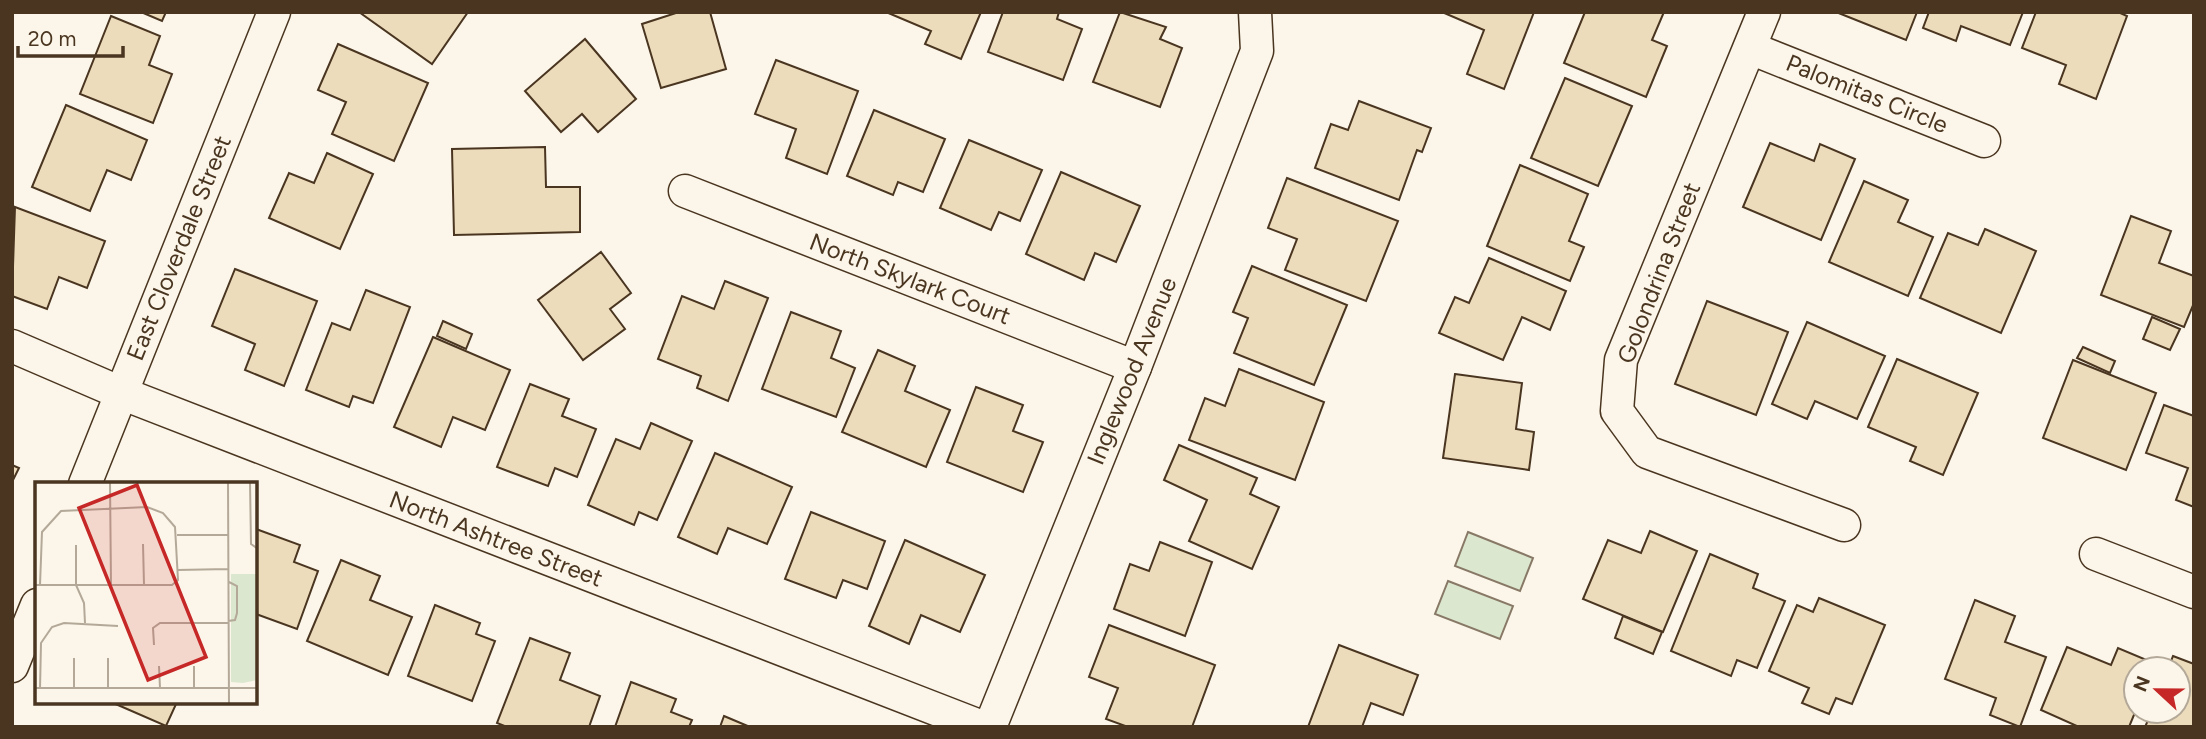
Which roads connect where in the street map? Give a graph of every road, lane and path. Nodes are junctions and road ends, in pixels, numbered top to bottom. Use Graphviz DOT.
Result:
graph roads {
  1 [pos="274,12"];
  2 [pos="1255,12"];
  3 [pos="1764,12"];
  4 [pos="1750,48"];
  5 [pos="1984,141"];
  6 [pos="685,191"];
  7 [pos="12,346"];
  8 [pos="1135,368"];
  9 [pos="121,393"];
  10 [pos="86,482"];
  11 [pos="1844,525"];
  12 [pos="2096,554"];
  13 [pos="2194,592"];
  14 [pos="35,609"];
  15 [pos="12,666"];
  16 [pos="982,727"];
  17 [pos="990,727"];
  1 -- 9 [label="street, East Cloverdale Street"];
  2 -- 8 [label="street, Inglewood Avenue"];
  3 -- 4 [label="street, Golondrina Street"];
  4 -- 5 [label="street, Palomitas Circle"];
  4 -- 11 [label="street, Golondrina Street"];
  6 -- 8 [label="street, North Skylark Court"];
  7 -- 9 [label="street, North Ashtree Street"];
  8 -- 17 [label="street, Inglewood Avenue"];
  9 -- 10 [label="street, East Cloverdale Street"];
  9 -- 16 [label="street, North Ashtree Street"];
  12 -- 13 [label="street"];
  14 -- 15 [label="street"];
}
